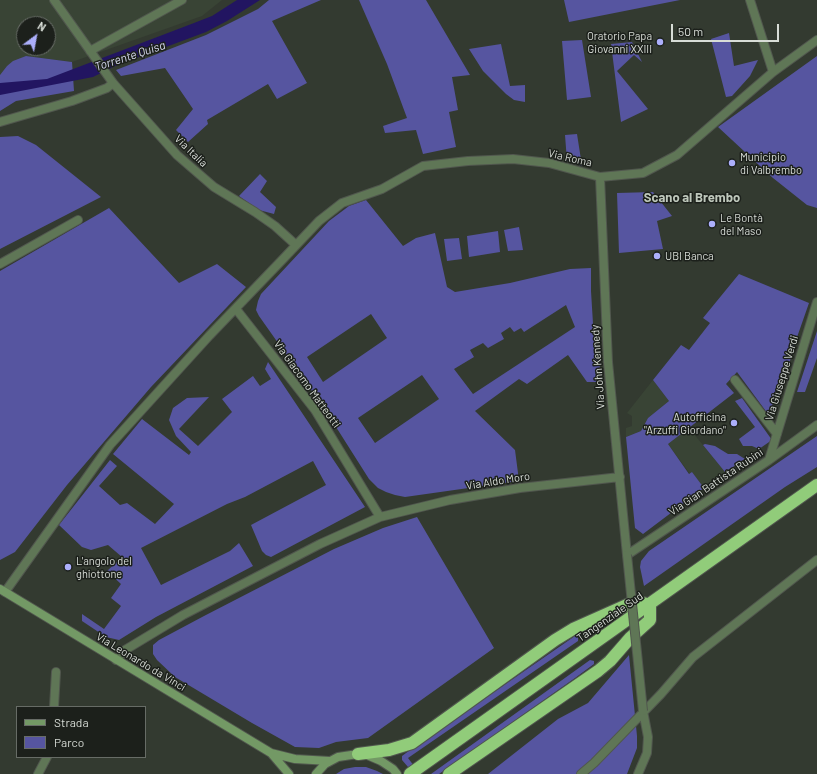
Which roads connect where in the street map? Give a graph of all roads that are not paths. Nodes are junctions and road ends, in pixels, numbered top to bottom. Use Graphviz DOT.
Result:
graph roads {
  1 [pos="54,0"];
  2 [pos="182,0"];
  3 [pos="750,0"];
  4 [pos="817,40"];
  5 [pos="90,51"];
  6 [pos="773,72"];
  7 [pos="113,83"];
  8 [pos="0,122"];
  9 [pos="600,177"];
  10 [pos="78,220"];
  11 [pos="296,245"];
  12 [pos="0,264"];
  13 [pos="817,302"];
  14 [pos="236,308"];
  15 [pos="735,380"];
  16 [pos="817,426"];
  17 [pos="777,434"];
  18 [pos="769,460"];
  19 [pos="620,477"];
  20 [pos="817,485"];
  21 [pos="380,517"];
  22 [pos="627,555"];
  23 [pos="817,560"];
  24 [pos="3,590"];
  25 [pos="650,605"];
  26 [pos="116,660"];
  27 [pos="56,672"];
  28 [pos="54,706"];
  29 [pos="643,711"];
  30 [pos="271,754"];
  31 [pos="358,754"];
  32 [pos="46,758"];
  33 [pos="330,761"];
  34 [pos="413,772"];
  35 [pos="38,774"];
  36 [pos="288,774"];
  37 [pos="316,774"];
  38 [pos="396,774"];
  39 [pos="449,774"];
  40 [pos="581,774"];
  41 [pos="638,774"];
  1 -- 5 [label="street, Via Italia"];
  2 -- 5 [label="street"];
  3 -- 6 [label="street"];
  4 -- 6 [label="street, Via Roma"];
  5 -- 7 [label="street, Via Italia"];
  6 -- 9 [label="street, Via Roma"];
  7 -- 8 [label="street"];
  7 -- 11 [label="street, Via Italia"];
  9 -- 11 [label="street, Via Roma"];
  9 -- 19 [label="street, Via John Kennedy"];
  10 -- 12 [label="street"];
  11 -- 14 [label="street, Via Roma"];
  13 -- 17 [label="street, Via Giuseppe Verdi"];
  14 -- 21 [label="street, Via Giacomo Matteotti"];
  14 -- 24 [label="street, Via Roma"];
  15 -- 17 [label="street"];
  16 -- 18 [label="street, Via Gian Battista Rubini"];
  17 -- 18 [label="street, Via Giuseppe Verdi"];
  18 -- 22 [label="street, Via Gian Battista Rubini"];
  19 -- 21 [label="street, Via Aldo Moro"];
  19 -- 22 [label="street, Via John Kennedy"];
  20 -- 25 [label="highway, Tangenziale Sud"];
  21 -- 26 [label="street, Via Aldo Moro"];
  22 -- 29 [label="street, Via John Kennedy, bridge"];
  23 -- 29 [label="street"];
  24 -- 26 [label="street, Via Leonardo da Vinci"];
  25 -- 31 [label="highway"];
  25 -- 34 [label="highway, Tangenziale Sud"];
  25 -- 39 [label="highway"];
  26 -- 30 [label="street, Via Leonardo da Vinci"];
  27 -- 28 [label="street"];
  29 -- 40 [label="street"];
  29 -- 41 [label="street, Via John Kennedy"];
  30 -- 33 [label="street, Via Leonardo da Vinci"];
  30 -- 36 [label="street, Via Leonardo da Vinci"];
  31 -- 33 [label="street"];
  31 -- 38 [label="street"];
  32 -- 35 [label="street"];
  33 -- 37 [label="street"];
}
